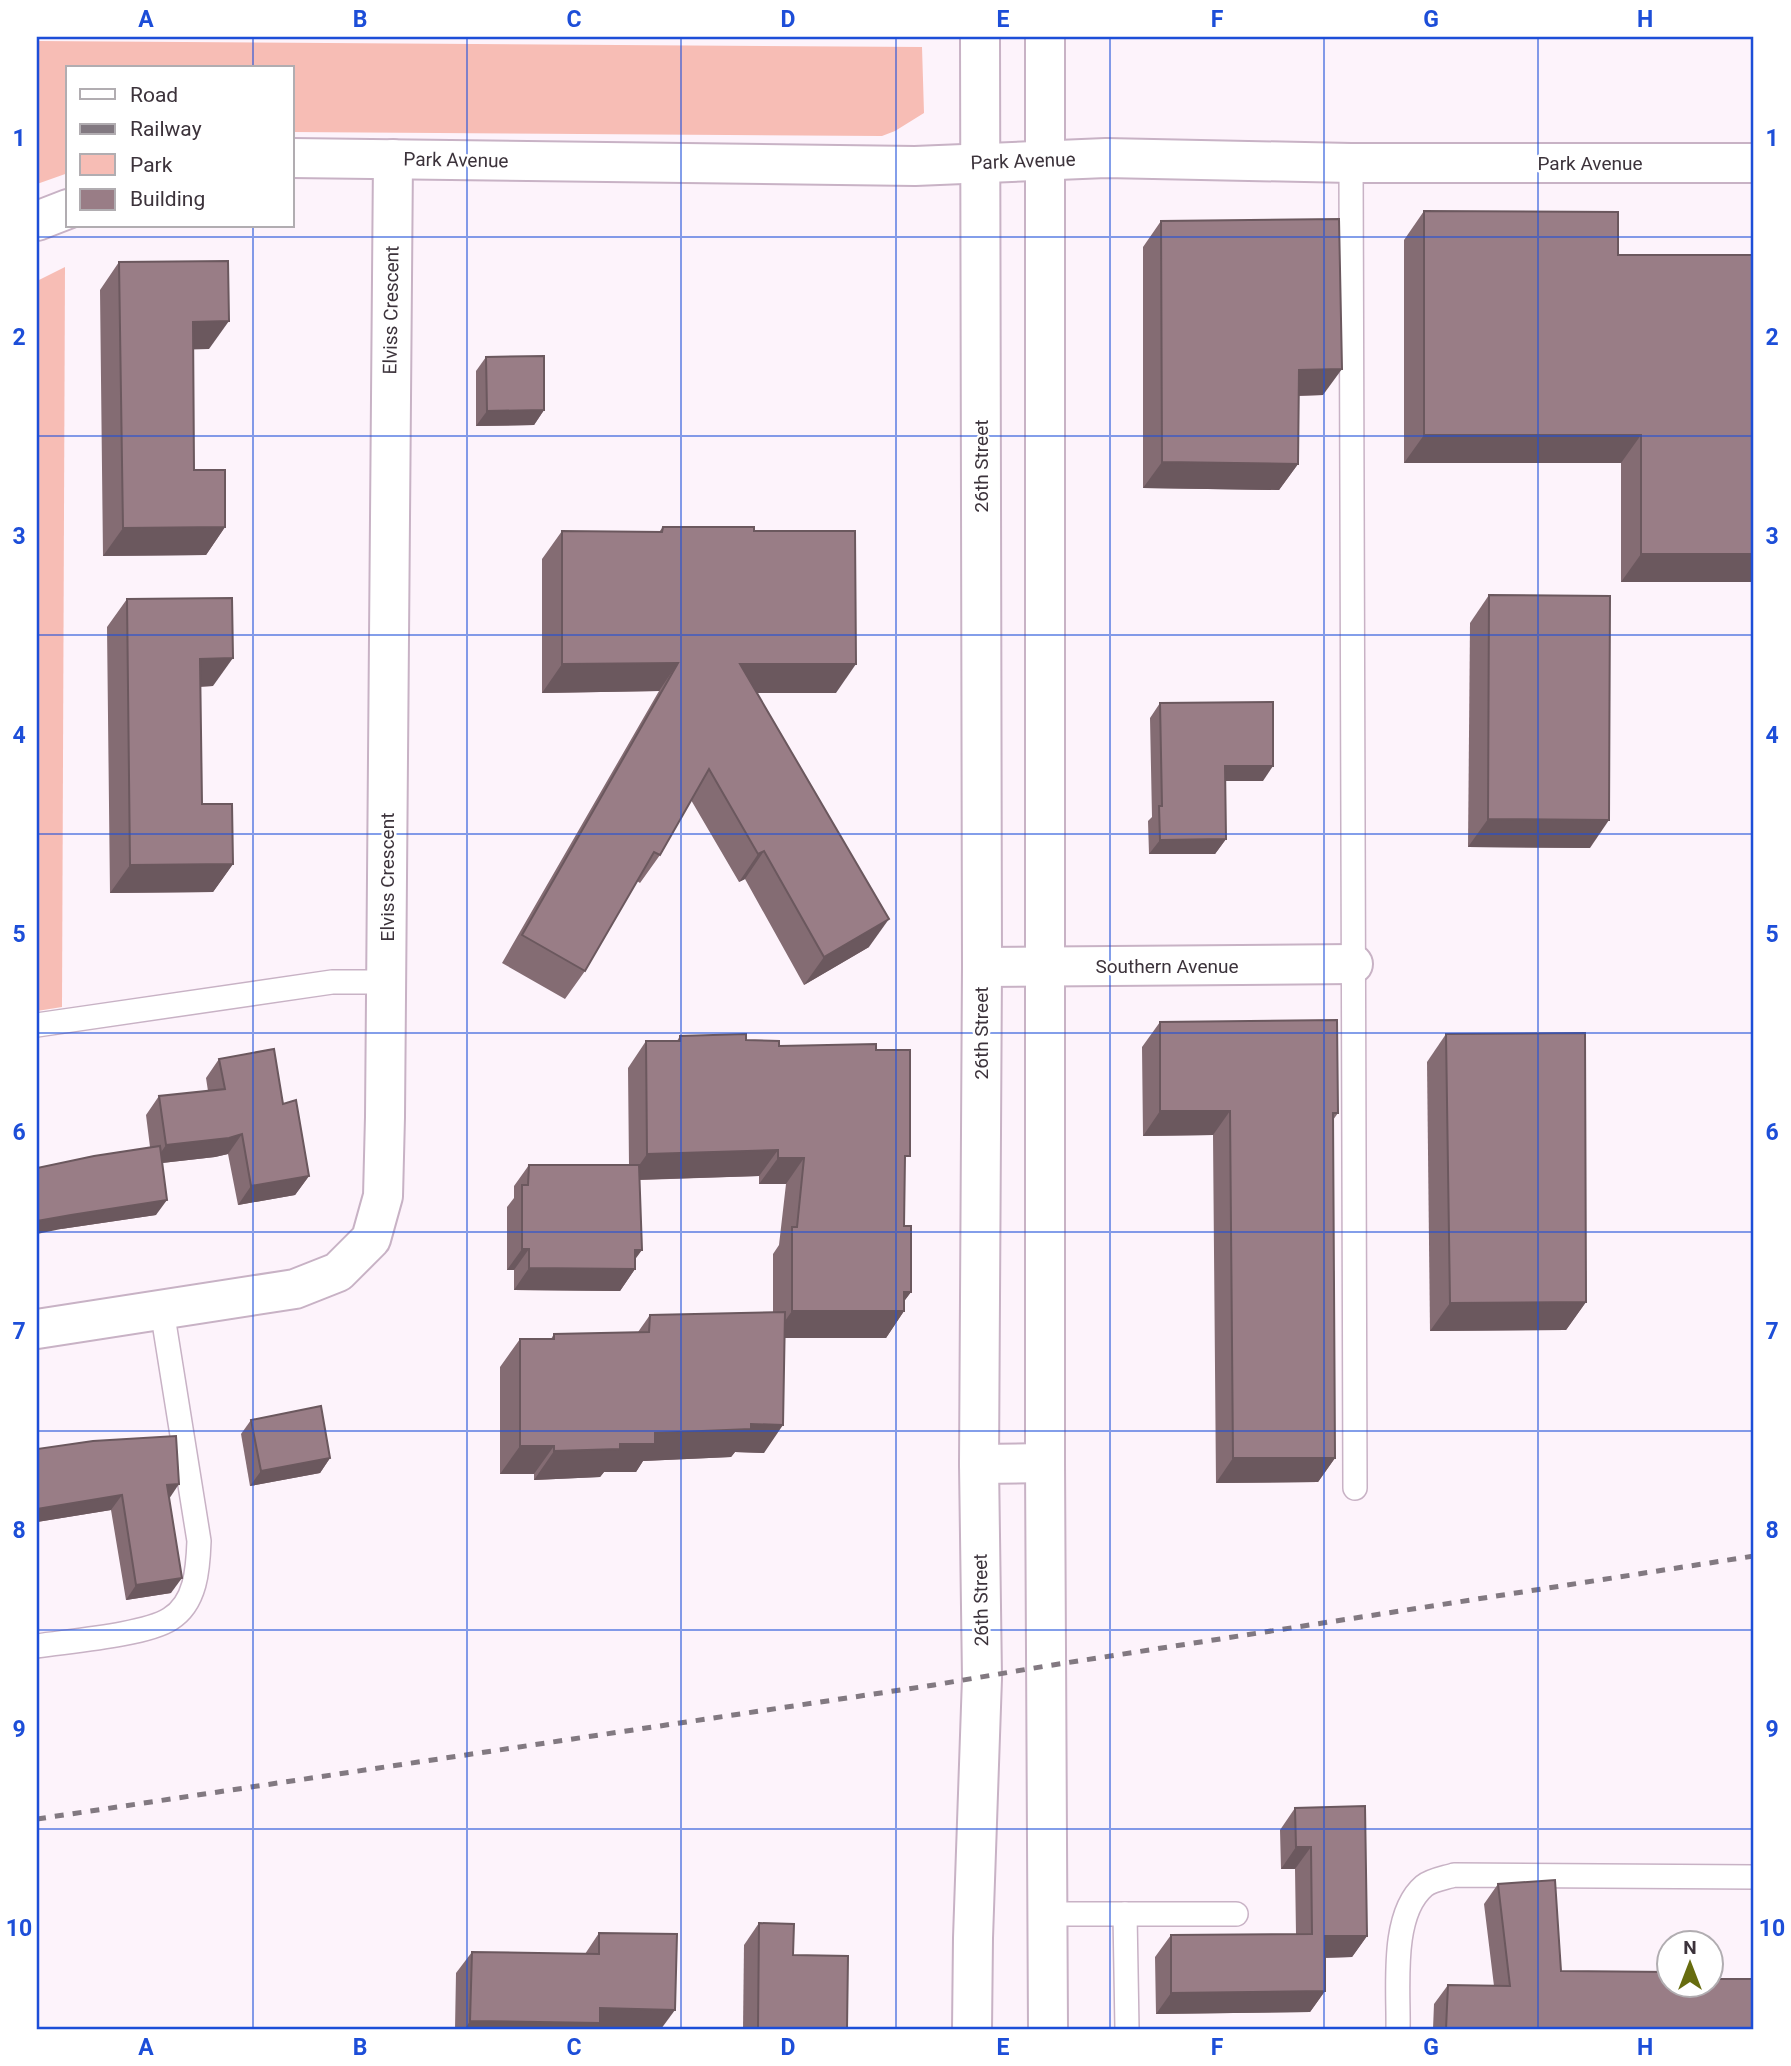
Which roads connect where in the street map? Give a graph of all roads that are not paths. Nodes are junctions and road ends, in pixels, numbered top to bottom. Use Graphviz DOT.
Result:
graph roads {
  1 [pos="980,37"];
  2 [pos="1045,37"];
  3 [pos="294,158"];
  4 [pos="393,159"];
  5 [pos="1045,160"];
  6 [pos="981,162"];
  7 [pos="1351,163"];
  8 [pos="1754,163"];
  9 [pos="66,210"];
  10 [pos="37,221"];
  11 [pos="1353,964"];
  12 [pos="982,967"];
  13 [pos="1045,967"];
  14 [pos="386,982"];
  15 [pos="37,1025"];
  16 [pos="162,1310"];
  17 [pos="37,1329"];
  18 [pos="1045,1463"];
  19 [pos="979,1464"];
  20 [pos="1355,1488"];
  21 [pos="37,1646"];
  22 [pos="1754,1877"];
  23 [pos="1048,1914"];
  24 [pos="1125,1914"];
  25 [pos="1236,1914"];
  26 [pos="972,2029"];
  27 [pos="1048,2029"];
  28 [pos="1127,2029"];
  29 [pos="1398,2029"];
  1 -- 6 [label="street, 26th Street"];
  2 -- 5 [label="street"];
  3 -- 4 [label="street, Park Avenue"];
  4 -- 6 [label="street, Park Avenue"];
  4 -- 14 [label="street, Elviss Crescent"];
  5 -- 6 [label="street, Park Avenue"];
  5 -- 7 [label="street, Park Avenue"];
  5 -- 13 [label="street"];
  6 -- 12 [label="street, 26th Street"];
  7 -- 8 [label="street, Park Avenue"];
  7 -- 11 [label="lane"];
  9 -- 10 [label="street"];
  11 -- 13 [label="street, Southern Avenue"];
  11 -- 20 [label="lane"];
  12 -- 13 [label="street, Southern Avenue"];
  12 -- 19 [label="street, 26th Street"];
  13 -- 18 [label="street"];
  14 -- 15 [label="lane"];
  14 -- 16 [label="street, Elviss Crescent"];
  16 -- 17 [label="street, Elviss Crescent"];
  16 -- 21 [label="lane"];
  18 -- 19 [label="street"];
  18 -- 23 [label="street"];
  19 -- 26 [label="street, 26th Street"];
  22 -- 29 [label="lane"];
  23 -- 24 [label="lane"];
  23 -- 27 [label="street"];
  24 -- 25 [label="lane"];
  24 -- 28 [label="lane"];
}
